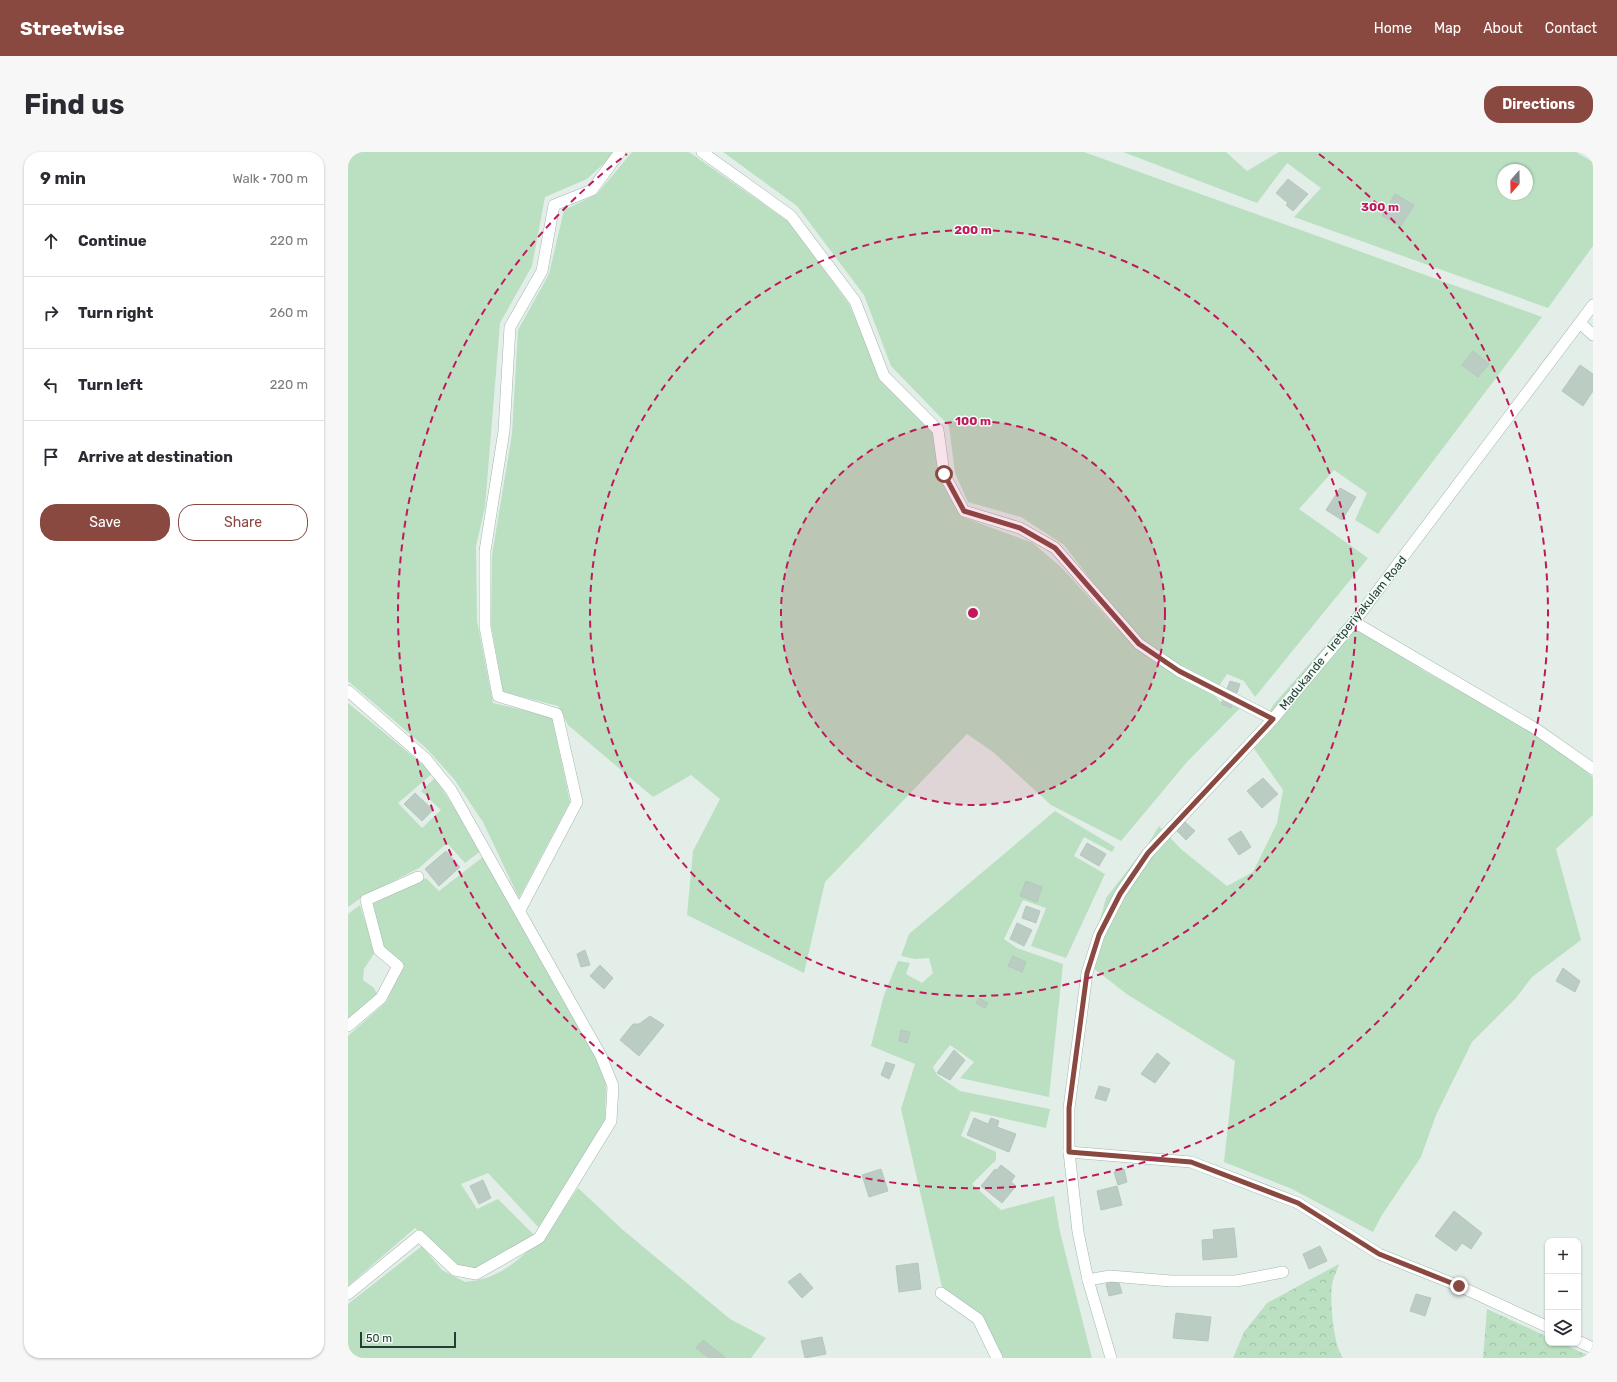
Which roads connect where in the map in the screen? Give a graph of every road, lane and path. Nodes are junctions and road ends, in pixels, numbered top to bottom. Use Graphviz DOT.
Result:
graph roads {
  1 [pos="620,152"];
  2 [pos="702,152"];
  3 [pos="1593,305"];
  4 [pos="1580,323"];
  5 [pos="1593,335"];
  6 [pos="1354,622"];
  7 [pos="348,691"];
  8 [pos="1273,719"];
  9 [pos="1593,769"];
  10 [pos="418,877"];
  11 [pos="520,910"];
  12 [pos="348,1026"];
  13 [pos="1069,1152"];
  14 [pos="1283,1272"];
  15 [pos="1088,1280"];
  16 [pos="941,1293"];
  17 [pos="348,1294"];
  18 [pos="1545,1326"];
  19 [pos="1581,1342"];
  20 [pos="1593,1348"];
  21 [pos="997,1358"];
  22 [pos="1111,1358"];
  1 -- 11 [label="street"];
  2 -- 8 [label="street"];
  3 -- 4 [label="street, Madukande - Iretperiyakulam Road"];
  4 -- 5 [label="street"];
  4 -- 6 [label="street, Madukande - Iretperiyakulam Road"];
  6 -- 8 [label="street, Madukande - Iretperiyakulam Road"];
  6 -- 9 [label="street"];
  7 -- 11 [label="street"];
  8 -- 13 [label="street, Madukande - Iretperiyakulam Road"];
  10 -- 12 [label="street"];
  11 -- 17 [label="street"];
  13 -- 15 [label="street, Madukande - Iretperiyakulam Road"];
  13 -- 18 [label="street"];
  14 -- 15 [label="street"];
  15 -- 22 [label="street, Madukande - Iretperiyakulam Road"];
  16 -- 21 [label="street"];
  19 -- 20 [label="street"];
}
